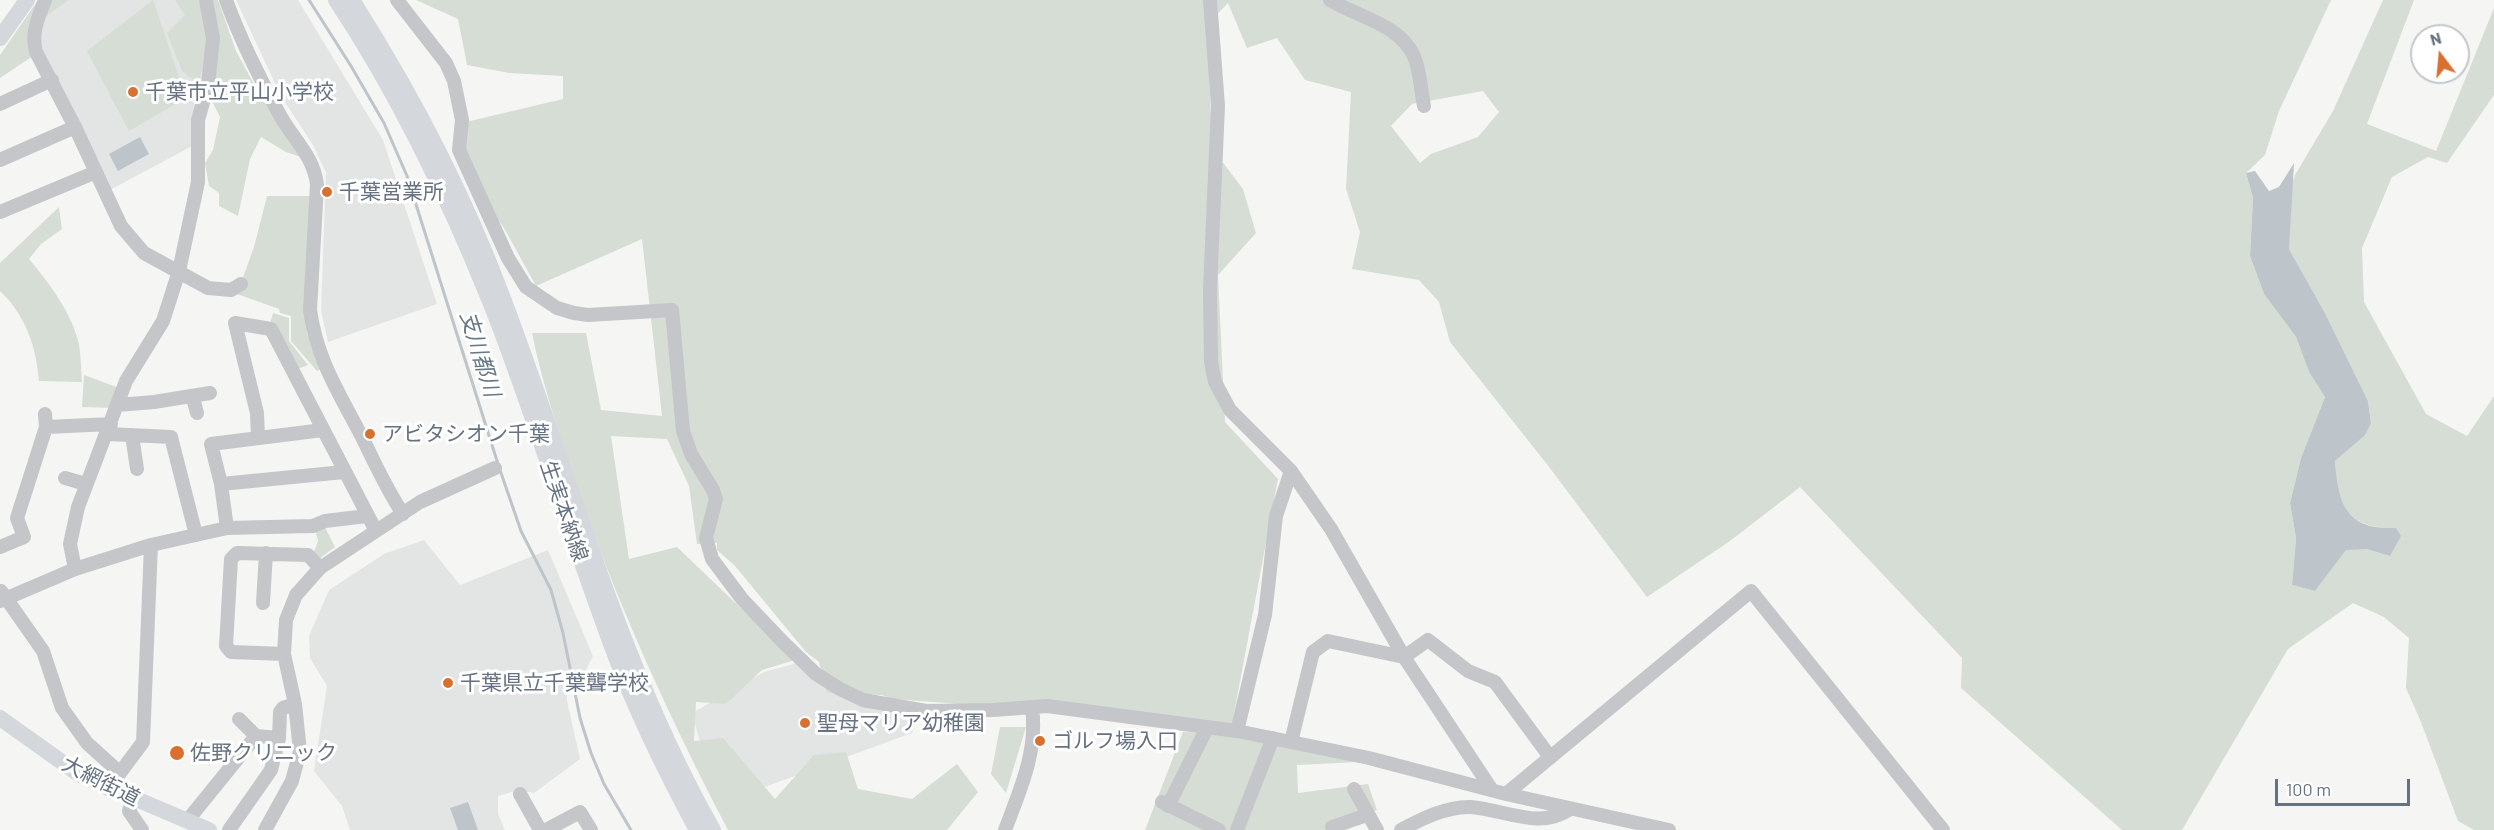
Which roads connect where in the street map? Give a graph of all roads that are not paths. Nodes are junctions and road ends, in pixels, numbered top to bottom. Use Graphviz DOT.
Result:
graph roads {
  1 [pos="27,0"];
  2 [pos="45,0"];
  3 [pos="206,0"];
  4 [pos="226,0"];
  5 [pos="336,0"];
  6 [pos="352,0"];
  7 [pos="397,0"];
  8 [pos="1210,0"];
  9 [pos="1330,0"];
  10 [pos="0,38"];
  11 [pos="52,80"];
  12 [pos="0,104"];
  13 [pos="1424,106"];
  14 [pos="75,127"];
  15 [pos="0,160"];
  16 [pos="96,172"];
  17 [pos="0,212"];
  18 [pos="179,271"];
  19 [pos="241,284"];
  20 [pos="210,393"];
  21 [pos="193,398"];
  22 [pos="117,405"];
  23 [pos="197,413"];
  24 [pos="109,429"];
  25 [pos="323,430"];
  26 [pos="132,435"];
  27 [pos="258,438"];
  28 [pos="495,468"];
  29 [pos="137,469"];
  30 [pos="1292,471"];
  31 [pos="344,472"];
  32 [pos="65,478"];
  33 [pos="86,484"];
  34 [pos="221,484"];
  35 [pos="403,514"];
  36 [pos="367,516"];
  37 [pos="227,528"];
  38 [pos="376,531"];
  39 [pos="196,535"];
  40 [pos="151,545"];
  41 [pos="0,547"];
  42 [pos="266,553"];
  43 [pos="320,568"];
  44 [pos="75,569"];
  45 [pos="2,596"];
  46 [pos="263,603"];
  47 [pos="284,654"];
  48 [pos="1404,657"];
  49 [pos="295,704"];
  50 [pos="1032,708"];
  51 [pos="0,718"];
  52 [pos="239,719"];
  53 [pos="1207,728"];
  54 [pos="1237,731"];
  55 [pos="256,736"];
  56 [pos="279,738"];
  57 [pos="1273,738"];
  58 [pos="1292,742"];
  59 [pos="1550,757"];
  60 [pos="271,770"];
  61 [pos="119,772"];
  62 [pos="292,781"];
  63 [pos="108,789"];
  64 [pos="1354,789"];
  65 [pos="1499,792"];
  66 [pos="520,794"];
  67 [pos="132,799"];
  68 [pos="1570,809"];
  69 [pos="1367,815"];
  70 [pos="187,821"];
  71 [pos="1332,827"];
  72 [pos="1212,828"];
  73 [pos="142,830"];
  74 [pos="209,830"];
  75 [pos="229,830"];
  76 [pos="266,830"];
  77 [pos="540,830"];
  78 [pos="546,830"];
  79 [pos="591,830"];
  80 [pos="697,830"];
  81 [pos="713,830"];
  82 [pos="1005,830"];
  83 [pos="1237,830"];
  84 [pos="1377,830"];
  85 [pos="1401,830"];
  86 [pos="1669,830"];
  87 [pos="1943,830"];
  1 -- 10 [label="main road"];
  2 -- 11 [label="street"];
  3 -- 18 [label="street"];
  4 -- 35 [label="street"];
  5 -- 80 [label="main road, 生実本納線"];
  6 -- 81 [label="main road, 生実本納線"];
  7 -- 50 [label="street"];
  8 -- 30 [label="street"];
  9 -- 13 [label="street"];
  11 -- 12 [label="street"];
  11 -- 14 [label="street"];
  14 -- 15 [label="street"];
  14 -- 16 [label="street"];
  16 -- 17 [label="street"];
  16 -- 18 [label="street"];
  18 -- 19 [label="street"];
  18 -- 22 [label="street"];
  20 -- 21 [label="street"];
  21 -- 22 [label="street"];
  21 -- 23 [label="street"];
  22 -- 24 [label="street"];
  24 -- 26 [label="street"];
  24 -- 33 [label="street"];
  24 -- 41 [label="street"];
  25 -- 27 [label="street"];
  25 -- 27 [label="street"];
  25 -- 31 [label="street"];
  26 -- 29 [label="street"];
  26 -- 39 [label="street"];
  27 -- 34 [label="street"];
  28 -- 35 [label="street"];
  30 -- 48 [label="street"];
  30 -- 54 [label="street"];
  31 -- 34 [label="street"];
  31 -- 36 [label="street"];
  32 -- 33 [label="street"];
  33 -- 44 [label="street"];
  34 -- 37 [label="street"];
  35 -- 38 [label="street"];
  36 -- 37 [label="street"];
  36 -- 38 [label="street"];
  37 -- 39 [label="street"];
  38 -- 43 [label="street"];
  39 -- 40 [label="street"];
  40 -- 44 [label="street"];
  40 -- 61 [label="street"];
  42 -- 43 [label="street"];
  42 -- 46 [label="street"];
  42 -- 47 [label="street"];
  43 -- 47 [label="street"];
  44 -- 45 [label="street"];
  45 -- 61 [label="street"];
  47 -- 49 [label="street"];
  48 -- 58 [label="street"];
  48 -- 59 [label="street"];
  48 -- 65 [label="street"];
  49 -- 56 [label="street"];
  49 -- 62 [label="street"];
  50 -- 53 [label="street"];
  50 -- 82 [label="street"];
  51 -- 63 [label="main road, 大網街道"];
  52 -- 55 [label="street"];
  53 -- 54 [label="street"];
  53 -- 72 [label="street"];
  54 -- 57 [label="street"];
  55 -- 56 [label="street"];
  55 -- 70 [label="street"];
  56 -- 60 [label="street"];
  57 -- 58 [label="street"];
  57 -- 83 [label="street"];
  58 -- 65 [label="street"];
  59 -- 65 [label="street"];
  59 -- 87 [label="street"];
  60 -- 62 [label="street"];
  60 -- 75 [label="street"];
  61 -- 63 [label="street"];
  62 -- 76 [label="street"];
  63 -- 67 [label="main road, 大網街道"];
  64 -- 69 [label="street"];
  65 -- 68 [label="street"];
  66 -- 77 [label="street"];
  67 -- 70 [label="main road, 大網街道"];
  67 -- 73 [label="street"];
  68 -- 85 [label="street"];
  68 -- 86 [label="street"];
  69 -- 71 [label="street"];
  69 -- 84 [label="street"];
  70 -- 74 [label="main road, 大網街道"];
  78 -- 79 [label="street"];
}
